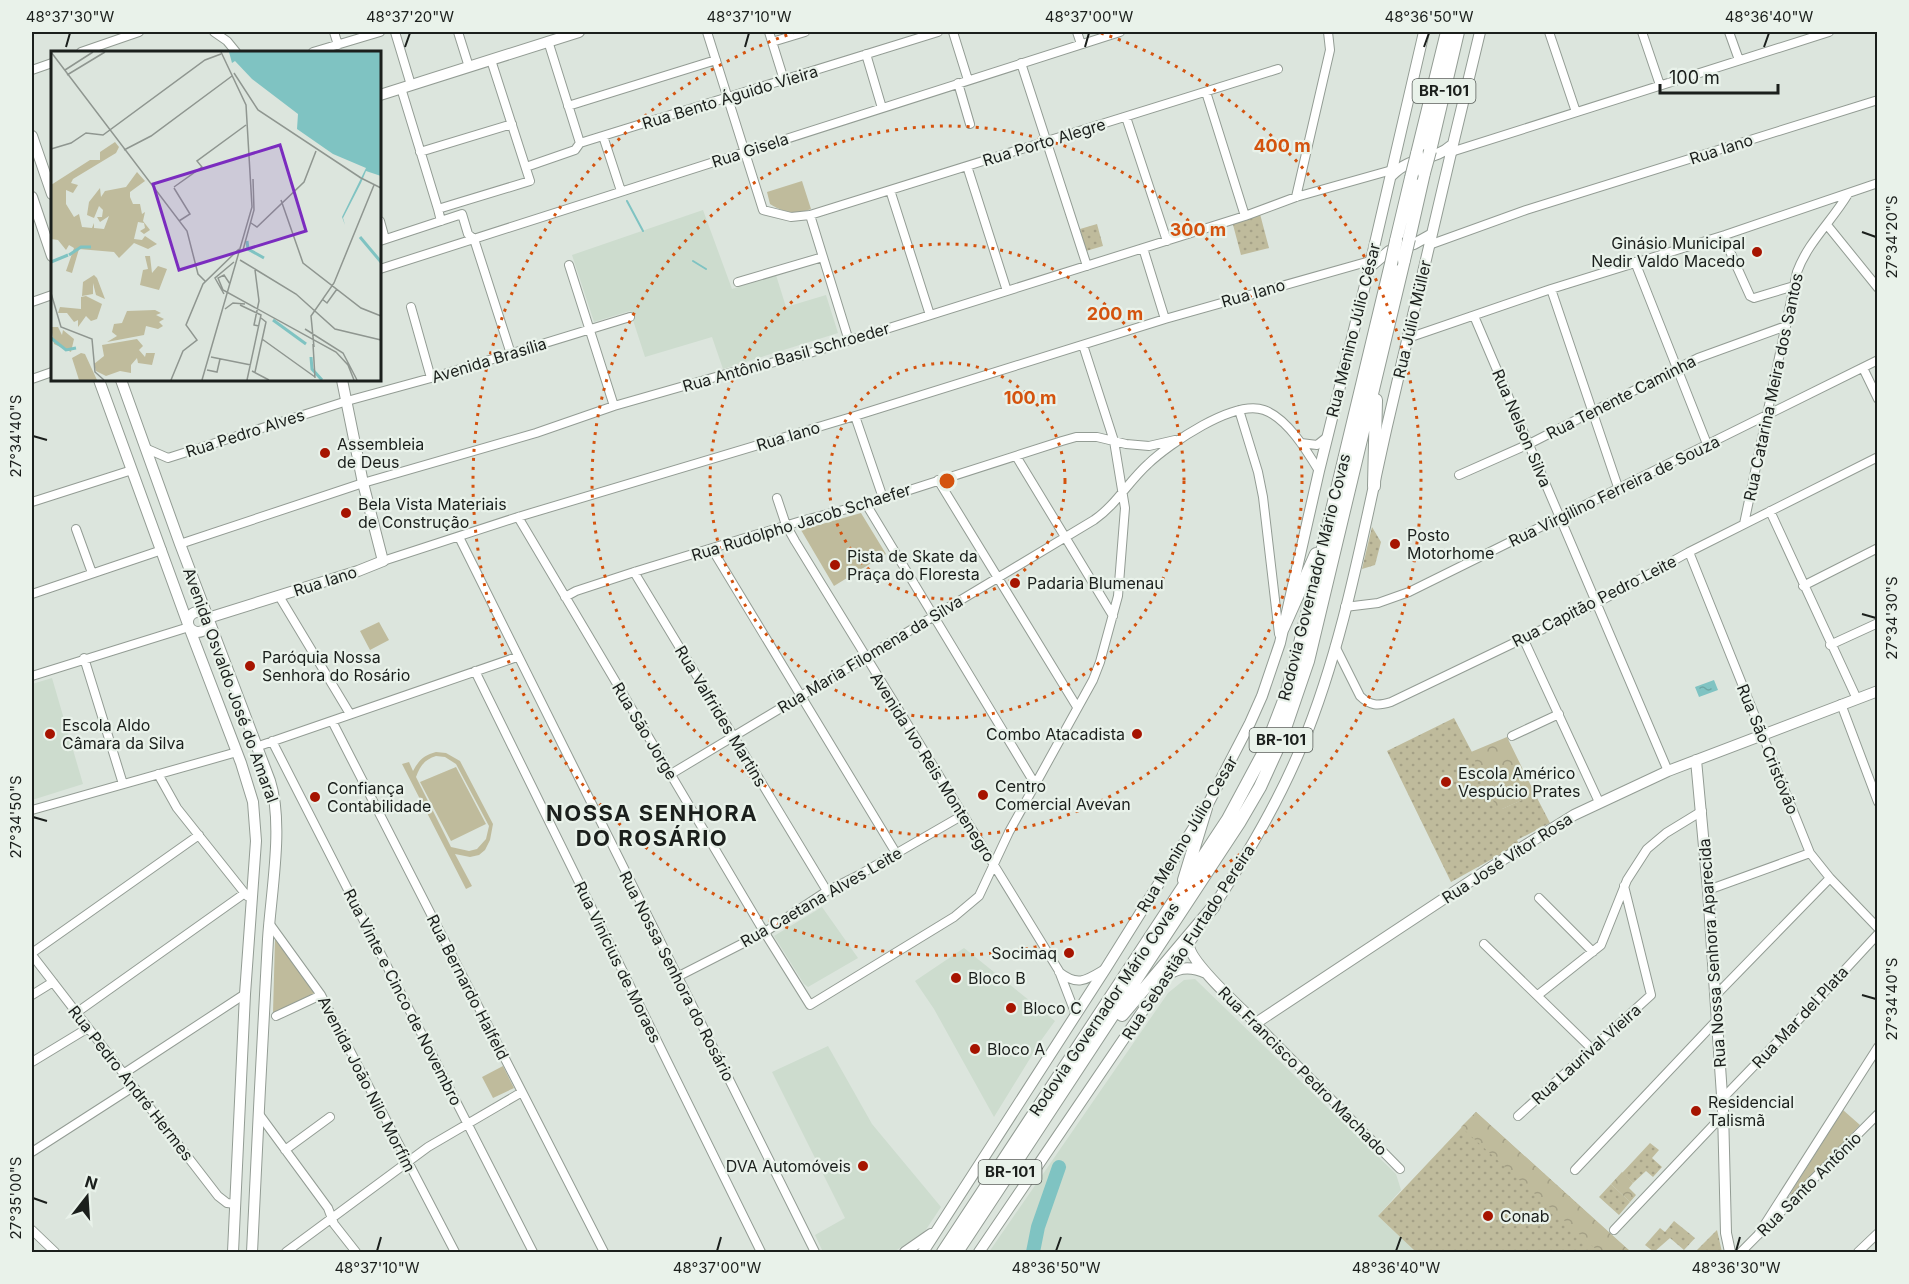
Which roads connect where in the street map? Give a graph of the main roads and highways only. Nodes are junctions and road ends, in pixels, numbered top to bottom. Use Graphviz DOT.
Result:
graph roads {
  1 [pos="579,32"];
  2 [pos="1424,32"];
  3 [pos="1447,32"];
  4 [pos="1458,32"];
  5 [pos="1480,32"];
  6 [pos="381,95"];
  7 [pos="32,136"];
  8 [pos="1396,153"];
  9 [pos="1434,153"];
  10 [pos="1450,153"];
  11 [pos="1413,158"];
  12 [pos="1391,173"];
  13 [pos="51,191"];
  14 [pos="32,197"];
  15 [pos="1412,241"];
  16 [pos="1375,243"];
  17 [pos="1429,243"];
  18 [pos="51,250"];
  19 [pos="1392,252"];
  20 [pos="1370,265"];
  21 [pos="1377,374"];
  22 [pos="99,381"];
  23 [pos="121,381"];
  24 [pos="342,381"];
  25 [pos="1374,486"];
  26 [pos="1328,525"];
  27 [pos="1345,607"];
  28 [pos="208,618"];
  29 [pos="189,627"];
  30 [pos="1283,628"];
  31 [pos="1878,691"];
  32 [pos="1696,760"];
  33 [pos="1206,808"];
  34 [pos="1176,901"];
  35 [pos="1214,906"];
  36 [pos="1189,944"];
  37 [pos="1206,973"];
  38 [pos="1168,975"];
  39 [pos="1256,1023"];
  40 [pos="1082,1062"];
  41 [pos="239,1142"];
  42 [pos="258,1144"];
  43 [pos="235,1204"];
  44 [pos="254,1214"];
  45 [pos="936,1230"];
  46 [pos="252,1247"];
  47 [pos="233,1252"];
  48 [pos="905,1252"];
  49 [pos="923,1252"];
  50 [pos="943,1252"];
  51 [pos="957,1252"];
  52 [pos="980,1252"];
  53 [pos="1730,1252"];
  1 -- 6 [label="main road"];
  2 -- 8 [label="main road, Rua Menino Júlio César"];
  3 -- 11 [label="highway, Rodovia Governador Mário Covas / BR-101"];
  4 -- 9 [label="highway, Rodovia Governador Mário Covas / BR-101"];
  5 -- 10 [label="main road, Rua Júlio Müller"];
  7 -- 13 [label="main road"];
  8 -- 11 [label="main road"];
  8 -- 12 [label="main road, Rua Menino Júlio César"];
  9 -- 10 [label="main road, Rua Antônio Basil Schroeder"];
  9 -- 11 [label="main road, Rua Antônio Basil Schroeder"];
  9 -- 15 [label="highway, Rodovia Governador Mário Covas / BR-101, bridge"];
  10 -- 17 [label="main road, Rua Júlio Müller"];
  11 -- 12 [label="main road, Rua Antônio Basil Schroeder"];
  11 -- 19 [label="highway, Rodovia Governador Mário Covas / BR-101, bridge"];
  12 -- 16 [label="main road, Rua Menino Júlio César"];
  14 -- 18 [label="main road"];
  15 -- 17 [label="main road, Rua Iano"];
  15 -- 17 [label="main road"];
  15 -- 19 [label="main road, Rua Iano"];
  15 -- 21 [label="highway, Rodovia Governador Mário Covas / BR-101, bridge"];
  16 -- 19 [label="main road"];
  16 -- 20 [label="main road, Rua Menino Júlio César"];
  17 -- 25 [label="main road, Rua Júlio Müller"];
  19 -- 20 [label="main road, Rua Iano"];
  19 -- 26 [label="highway, Rodovia Governador Mário Covas / BR-101"];
  20 -- 30 [label="main road, Rua Menino Júlio César"];
  21 -- 25 [label="highway"];
  21 -- 40 [label="highway, Rodovia Governador Mário Covas / BR-101"];
  22 -- 29 [label="main road, Avenida Osvaldo José do Amaral"];
  23 -- 28 [label="main road, Avenida Osvaldo José do Amaral"];
  24 -- 28 [label="main road, Rua Iano"];
  25 -- 27 [label="main road, Rua Júlio Müller"];
  26 -- 30 [label="highway"];
  26 -- 34 [label="highway, Rodovia Governador Mário Covas / BR-101"];
  27 -- 35 [label="main road, Rua Sebastião Furtado Pereira"];
  28 -- 29 [label="main road, Rua Iano"];
  28 -- 42 [label="main road, Avenida Osvaldo José do Amaral"];
  29 -- 41 [label="main road, Avenida Osvaldo José do Amaral"];
  30 -- 33 [label="main road, Rua Menino Júlio Cesar"];
  31 -- 32 [label="main road, Rua José Vítor Rosa"];
  32 -- 39 [label="main road, Rua José Vítor Rosa"];
  32 -- 53 [label="main road, Rua Nossa Senhora Aparecida"];
  33 -- 34 [label="highway"];
  33 -- 45 [label="main road, Rua Menino Júlio Cesar"];
  34 -- 50 [label="highway, Rodovia Governador Mário Covas / BR-101"];
  35 -- 36 [label="main road, Rua Sebastião Furtado Pereira"];
  35 -- 40 [label="highway"];
  36 -- 37 [label="main road, Rua Francisco Pedro Machado"];
  36 -- 38 [label="main road, Rua Sebastião Furtado Pereira"];
  37 -- 38 [label="main road, Rua Francisco Pedro Machado"];
  37 -- 39 [label="main road, Rua Francisco Pedro Machado"];
  38 -- 52 [label="main road, Rua Sebastião Furtado Pereira"];
  40 -- 51 [label="highway, Rodovia Governador Mário Covas / BR-101"];
  41 -- 42 [label="main road"];
  41 -- 43 [label="main road, Avenida Osvaldo José do Amaral"];
  42 -- 44 [label="main road, Avenida Osvaldo José do Amaral"];
  43 -- 44 [label="main road"];
  43 -- 47 [label="main road, Avenida Osvaldo José do Amaral"];
  44 -- 46 [label="main road, Avenida Osvaldo José do Amaral"];
  45 -- 48 [label="main road"];
  45 -- 49 [label="main road"];
}
